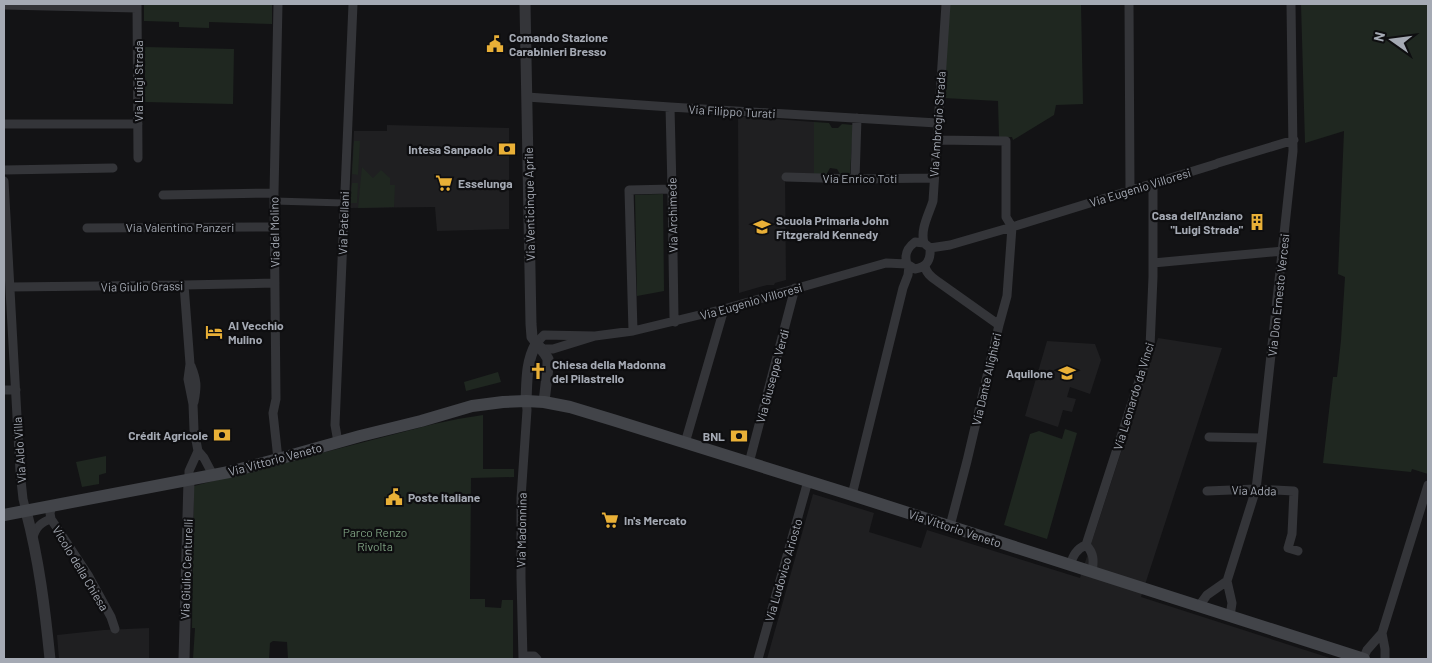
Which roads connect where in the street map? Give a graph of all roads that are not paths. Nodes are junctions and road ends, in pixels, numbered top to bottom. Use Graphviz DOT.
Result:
graph roads {
  1 [pos="278,4"];
  2 [pos="353,4"];
  3 [pos="525,4"];
  4 [pos="946,4"];
  5 [pos="1129,4"];
  6 [pos="1291,4"];
  7 [pos="4,5"];
  8 [pos="137,6"];
  9 [pos="527,97"];
  10 [pos="670,107"];
  11 [pos="857,118"];
  12 [pos="4,124"];
  13 [pos="138,124"];
  14 [pos="937,124"];
  15 [pos="937,140"];
  16 [pos="1294,140"];
  17 [pos="138,158"];
  18 [pos="113,168"];
  19 [pos="4,170"];
  20 [pos="786,178"];
  21 [pos="934,178"];
  22 [pos="856,179"];
  23 [pos="4,180"];
  24 [pos="1153,183"];
  25 [pos="672,188"];
  26 [pos="1130,190"];
  27 [pos="163,195"];
  28 [pos="274,197"];
  29 [pos="344,203"];
  30 [pos="274,227"];
  31 [pos="1012,227"];
  32 [pos="87,228"];
  33 [pos="950,244"];
  34 [pos="927,245"];
  35 [pos="1283,252"];
  36 [pos="927,262"];
  37 [pos="6,263"];
  38 [pos="1153,263"];
  39 [pos="908,265"];
  40 [pos="274,283"];
  41 [pos="184,285"];
  42 [pos="10,287"];
  43 [pos="794,288"];
  44 [pos="724,309"];
  45 [pos="675,322"];
  46 [pos="999,325"];
  47 [pos="633,331"];
  48 [pos="595,336"];
  49 [pos="536,344"];
  50 [pos="4,390"];
  51 [pos="16,390"];
  52 [pos="526,401"];
  53 [pos="544,402"];
  54 [pos="1209,437"];
  55 [pos="1262,438"];
  56 [pos="338,442"];
  57 [pos="685,443"];
  58 [pos="198,452"];
  59 [pos="278,459"];
  60 [pos="749,463"];
  61 [pos="213,475"];
  62 [pos="188,480"];
  63 [pos="808,481"];
  64 [pos="1428,485"];
  65 [pos="1207,490"];
  66 [pos="1256,490"];
  67 [pos="852,495"];
  68 [pos="52,506"];
  69 [pos="26,511"];
  70 [pos="4,515"];
  71 [pos="51,519"];
  72 [pos="950,526"];
  73 [pos="33,537"];
  74 [pos="1086,545"];
  75 [pos="1298,551"];
  76 [pos="1070,565"];
  77 [pos="1092,572"];
  78 [pos="1227,581"];
  79 [pos="1199,606"];
  80 [pos="1230,616"];
  81 [pos="115,630"];
  82 [pos="1382,633"];
  83 [pos="523,658"];
  84 [pos="50,659"];
  85 [pos="184,659"];
  86 [pos="537,659"];
  87 [pos="758,659"];
  88 [pos="1363,659"];
  89 [pos="1385,659"];
  1 -- 28 [label="street, Via del Molino"];
  2 -- 29 [label="street, Via Patellani"];
  3 -- 9 [label="street, Via Venticinque Aprile"];
  4 -- 14 [label="street, Via Ambrogio Strada"];
  5 -- 26 [label="street"];
  6 -- 16 [label="street, Via Don Ernesto Vercesi"];
  7 -- 8 [label="street"];
  8 -- 13 [label="street, Via Luigi Strada"];
  9 -- 10 [label="street, Via Filippo Turati"];
  9 -- 49 [label="street, Via Venticinque Aprile"];
  10 -- 11 [label="street, Via Filippo Turati"];
  10 -- 25 [label="street, Via Archimede"];
  11 -- 14 [label="street, Via Filippo Turati"];
  11 -- 22 [label="street"];
  12 -- 13 [label="street"];
  13 -- 17 [label="street, Via Luigi Strada"];
  14 -- 15 [label="street, Via Ambrogio Strada"];
  15 -- 21 [label="street, Via Ambrogio Strada"];
  15 -- 31 [label="street"];
  16 -- 24 [label="street, Via Eugenio Villoresi"];
  16 -- 35 [label="street, Via Don Ernesto Vercesi"];
  18 -- 19 [label="street"];
  20 -- 22 [label="street, Via Enrico Toti"];
  21 -- 22 [label="street, Via Enrico Toti"];
  21 -- 34 [label="street, Via Ambrogio Strada"];
  23 -- 37 [label="street, Via Aldo Villa"];
  24 -- 26 [label="street, Via Eugenio Villoresi"];
  24 -- 38 [label="street, Via Leonardo da Vinci"];
  25 -- 45 [label="street, Via Archimede"];
  25 -- 47 [label="street"];
  26 -- 31 [label="street, Via Eugenio Villoresi"];
  27 -- 28 [label="street"];
  28 -- 29 [label="street"];
  28 -- 30 [label="street, Via del Molino"];
  29 -- 56 [label="street, Via Patellani"];
  30 -- 32 [label="street, Via Valentino Panzeri"];
  30 -- 40 [label="street, Via del Molino"];
  31 -- 33 [label="street, Via Eugenio Villoresi"];
  31 -- 46 [label="street"];
  33 -- 34 [label="street, Via Eugenio Villoresi"];
  33 -- 36 [label="street, Via Eugenio Villoresi"];
  34 -- 36 [label="street"];
  34 -- 39 [label="street"];
  35 -- 38 [label="street"];
  35 -- 55 [label="street, Via Don Ernesto Vercesi"];
  36 -- 39 [label="street"];
  36 -- 46 [label="street, Via Dante Alighieri"];
  37 -- 42 [label="street, Via Aldo Villa"];
  38 -- 74 [label="street, Via Leonardo da Vinci"];
  39 -- 43 [label="street, Via Eugenio Villoresi"];
  39 -- 67 [label="street"];
  40 -- 41 [label="street, Via Giulio Grassi"];
  40 -- 59 [label="street, Via del Molino"];
  41 -- 42 [label="street, Via Giulio Grassi"];
  41 -- 58 [label="street"];
  42 -- 51 [label="street, Via Aldo Villa"];
  43 -- 44 [label="street, Via Eugenio Villoresi"];
  43 -- 60 [label="street, Via Giuseppe Verdi"];
  44 -- 45 [label="street, Via Eugenio Villoresi"];
  44 -- 57 [label="street"];
  45 -- 47 [label="street, Via Eugenio Villoresi"];
  46 -- 72 [label="street, Via Dante Alighieri"];
  47 -- 48 [label="street, Via Eugenio Villoresi"];
  48 -- 49 [label="street, Via Eugenio Villoresi"];
  48 -- 49 [label="street, Via Eugenio Villoresi"];
  49 -- 52 [label="street"];
  49 -- 53 [label="street"];
  50 -- 51 [label="street"];
  51 -- 69 [label="street, Via Aldo Villa"];
  52 -- 53 [label="main road, Via Vittorio Veneto"];
  52 -- 56 [label="main road, Via Vittorio Veneto"];
  52 -- 83 [label="street, Via Madonnina"];
  53 -- 57 [label="main road, Via Vittorio Veneto"];
  54 -- 55 [label="street"];
  55 -- 66 [label="street, Via Don Ernesto Vercesi"];
  56 -- 59 [label="main road, Via Vittorio Veneto"];
  57 -- 60 [label="main road, Via Vittorio Veneto"];
  58 -- 61 [label="street"];
  58 -- 62 [label="street"];
  59 -- 61 [label="main road, Via Vittorio Veneto"];
  60 -- 63 [label="main road, Via Vittorio Veneto"];
  61 -- 62 [label="main road, Via Vittorio Veneto"];
  62 -- 68 [label="main road, Via Vittorio Veneto"];
  62 -- 85 [label="street, Via Giulio Centurelli"];
  63 -- 67 [label="main road, Via Vittorio Veneto"];
  63 -- 87 [label="street, Via Ludovico Ariosto"];
  64 -- 82 [label="street"];
  65 -- 66 [label="street, Via Adda"];
  66 -- 75 [label="street, Via Adda"];
  66 -- 78 [label="street, Via Don Ernesto Vercesi"];
  67 -- 72 [label="main road, Via Vittorio Veneto"];
  68 -- 69 [label="main road, Via Vittorio Veneto"];
  68 -- 71 [label="street, Vicolo della Chiesa"];
  69 -- 70 [label="main road, Via Vittorio Veneto"];
  69 -- 73 [label="street"];
  71 -- 73 [label="street"];
  71 -- 81 [label="street, Vicolo della Chiesa"];
  72 -- 76 [label="main road, Via Vittorio Veneto"];
  73 -- 84 [label="street"];
  74 -- 76 [label="street"];
  74 -- 77 [label="street"];
  76 -- 77 [label="main road, Via Vittorio Veneto"];
  77 -- 79 [label="main road, Via Vittorio Veneto"];
  78 -- 79 [label="street"];
  78 -- 80 [label="street, Via Don Ernesto Vercesi"];
  79 -- 80 [label="main road, Via Vittorio Veneto"];
  80 -- 88 [label="main road, Via Vittorio Veneto"];
  82 -- 88 [label="street"];
  82 -- 89 [label="street"];
  83 -- 86 [label="street"];
}
